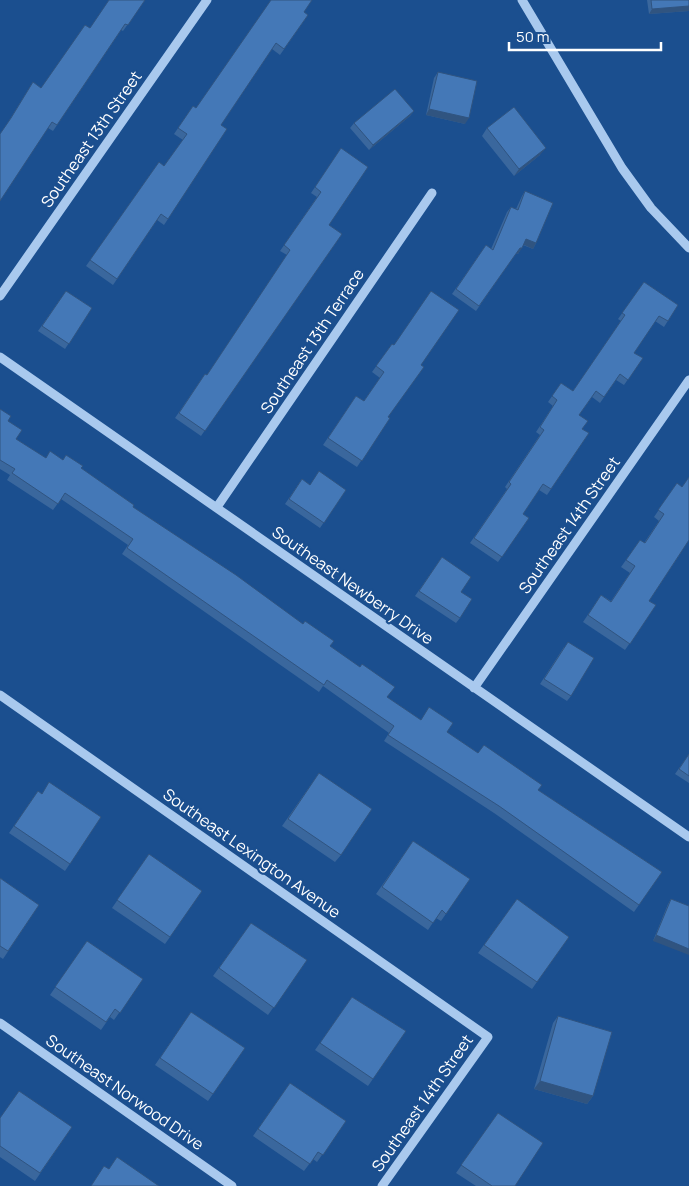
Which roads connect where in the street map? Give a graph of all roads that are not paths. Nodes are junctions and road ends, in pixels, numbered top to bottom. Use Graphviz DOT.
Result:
graph roads {
  1 [pos="207,0"];
  2 [pos="522,0"];
  3 [pos="432,193"];
  4 [pos="689,248"];
  5 [pos="0,296"];
  6 [pos="0,356"];
  7 [pos="689,380"];
  8 [pos="217,507"];
  9 [pos="474,688"];
  10 [pos="0,695"];
  11 [pos="689,837"];
  12 [pos="0,1023"];
  13 [pos="488,1036"];
  14 [pos="232,1186"];
  15 [pos="382,1186"];
  1 -- 5 [label="street, Southeast 13th Street"];
  2 -- 4 [label="street"];
  3 -- 8 [label="street, Southeast 13th Terrace"];
  6 -- 8 [label="street, Southeast Newberry Drive"];
  7 -- 9 [label="street, Southeast 14th Street"];
  8 -- 9 [label="street, Southeast Newberry Drive"];
  9 -- 11 [label="street, Southeast Newberry Drive"];
  10 -- 13 [label="street, Southeast Lexington Avenue"];
  12 -- 14 [label="street, Southeast Norwood Drive"];
  13 -- 15 [label="street, Southeast 14th Street"];
}
